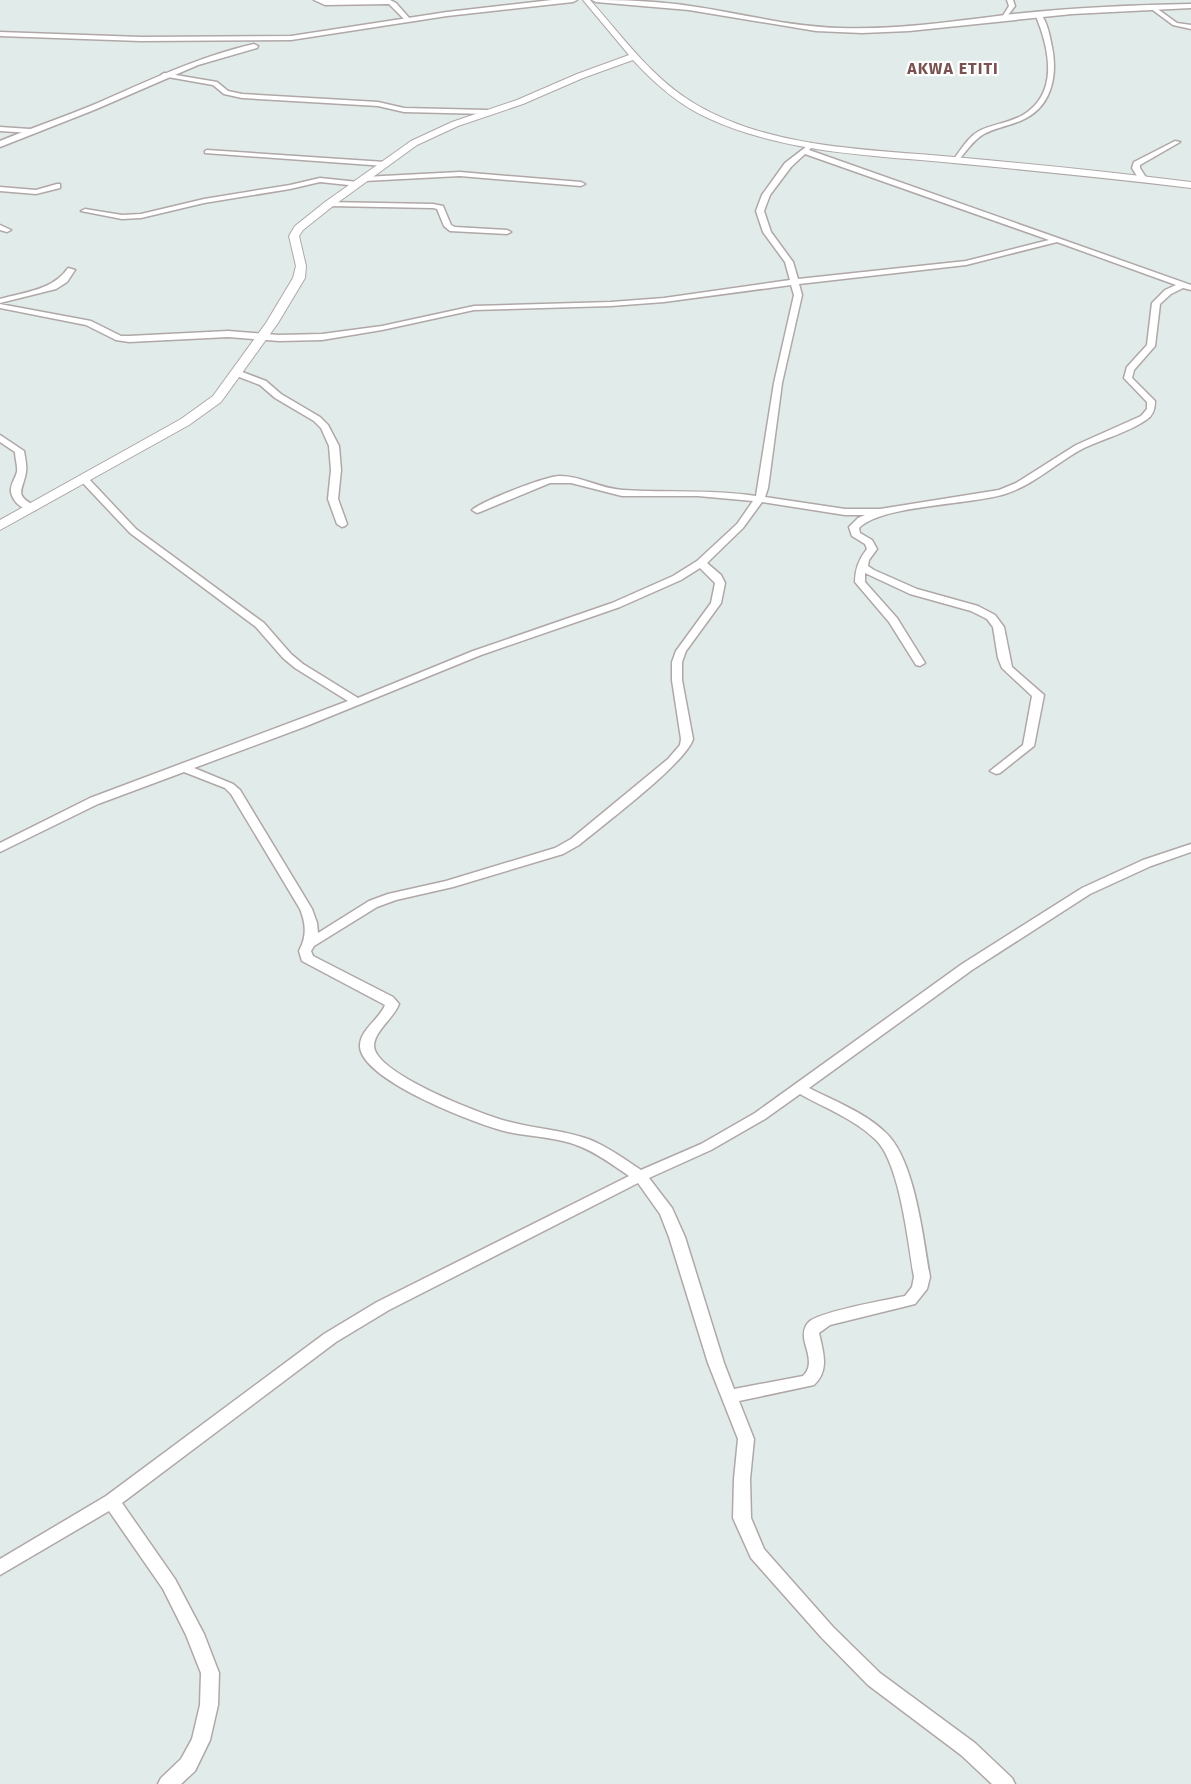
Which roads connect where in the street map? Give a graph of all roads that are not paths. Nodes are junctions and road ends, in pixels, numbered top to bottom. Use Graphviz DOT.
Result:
graph roads {
  1 [pos="317,0"];
  2 [pos="574,0"];
  3 [pos="580,0"];
  4 [pos="587,0"];
  5 [pos="596,0"];
  6 [pos="1010,0"];
  7 [pos="1191,6"];
  8 [pos="1152,7"];
  9 [pos="1038,14"];
  10 [pos="1003,18"];
  11 [pos="408,20"];
  12 [pos="1191,27"];
  13 [pos="0,34"];
  14 [pos="291,38"];
  15 [pos="635,56"];
  16 [pos="164,75"];
  17 [pos="487,112"];
  18 [pos="0,129"];
  19 [pos="30,131"];
  20 [pos="1177,142"];
  21 [pos="0,144"];
  22 [pos="808,148"];
  23 [pos="207,152"];
  24 [pos="955,161"];
  25 [pos="385,164"];
  26 [pos="1142,179"];
  27 [pos="361,181"];
  28 [pos="581,184"];
  29 [pos="57,186"];
  30 [pos="1191,186"];
  31 [pos="0,189"];
  32 [pos="329,204"];
  33 [pos="85,211"];
  34 [pos="507,232"];
  35 [pos="1054,240"];
  36 [pos="71,270"];
  37 [pos="795,282"];
  38 [pos="1187,287"];
  39 [pos="0,301"];
  40 [pos="0,306"];
  41 [pos="262,337"];
  42 [pos="237,373"];
  43 [pos="0,438"];
  44 [pos="85,480"];
  45 [pos="759,500"];
  46 [pos="32,508"];
  47 [pos="477,510"];
  48 [pos="880,512"];
  49 [pos="342,524"];
  50 [pos="0,526"];
  51 [pos="701,563"];
  52 [pos="864,567"];
  53 [pos="920,662"];
  54 [pos="357,702"];
  55 [pos="184,768"];
  56 [pos="996,771"];
  57 [pos="0,848"];
  58 [pos="1191,848"];
  59 [pos="309,944"];
  60 [pos="798,1088"];
  61 [pos="640,1176"];
  62 [pos="731,1396"];
  63 [pos="112,1501"];
  64 [pos="0,1568"];
  65 [pos="168,1784"];
  66 [pos="1005,1784"];
  1 -- 11 [label="street"];
  2 -- 3 [label="street"];
  2 -- 11 [label="street"];
  3 -- 4 [label="main road"];
  4 -- 15 [label="main road"];
  5 -- 10 [label="street"];
  6 -- 10 [label="street"];
  7 -- 8 [label="street"];
  8 -- 9 [label="street"];
  8 -- 12 [label="street"];
  9 -- 10 [label="street"];
  9 -- 24 [label="street"];
  11 -- 14 [label="street"];
  13 -- 14 [label="street"];
  14 -- 16 [label="street"];
  15 -- 17 [label="main road"];
  15 -- 22 [label="main road"];
  16 -- 17 [label="street"];
  16 -- 19 [label="street"];
  17 -- 25 [label="main road"];
  18 -- 19 [label="street"];
  19 -- 21 [label="street"];
  20 -- 26 [label="street"];
  22 -- 24 [label="main road"];
  22 -- 35 [label="street"];
  22 -- 37 [label="street"];
  23 -- 25 [label="street"];
  24 -- 26 [label="main road"];
  25 -- 27 [label="main road"];
  26 -- 30 [label="main road"];
  27 -- 28 [label="street"];
  27 -- 32 [label="main road"];
  27 -- 33 [label="street"];
  29 -- 31 [label="street"];
  32 -- 34 [label="street"];
  32 -- 41 [label="main road"];
  35 -- 37 [label="street"];
  35 -- 38 [label="street"];
  36 -- 39 [label="street"];
  37 -- 41 [label="street"];
  37 -- 45 [label="street"];
  38 -- 48 [label="street"];
  40 -- 41 [label="street"];
  41 -- 42 [label="main road"];
  42 -- 44 [label="main road"];
  42 -- 49 [label="street"];
  43 -- 46 [label="street"];
  44 -- 46 [label="main road"];
  44 -- 54 [label="street"];
  45 -- 47 [label="street"];
  45 -- 48 [label="street"];
  45 -- 51 [label="street"];
  46 -- 50 [label="main road"];
  48 -- 52 [label="street"];
  51 -- 54 [label="street"];
  51 -- 59 [label="street"];
  52 -- 53 [label="street"];
  52 -- 56 [label="street"];
  54 -- 55 [label="street"];
  55 -- 57 [label="street"];
  55 -- 59 [label="street"];
  58 -- 60 [label="street"];
  59 -- 61 [label="street"];
  60 -- 61 [label="street"];
  60 -- 62 [label="street"];
  61 -- 62 [label="street"];
  61 -- 63 [label="street"];
  62 -- 66 [label="street"];
  63 -- 64 [label="street"];
  63 -- 65 [label="street"];
}
